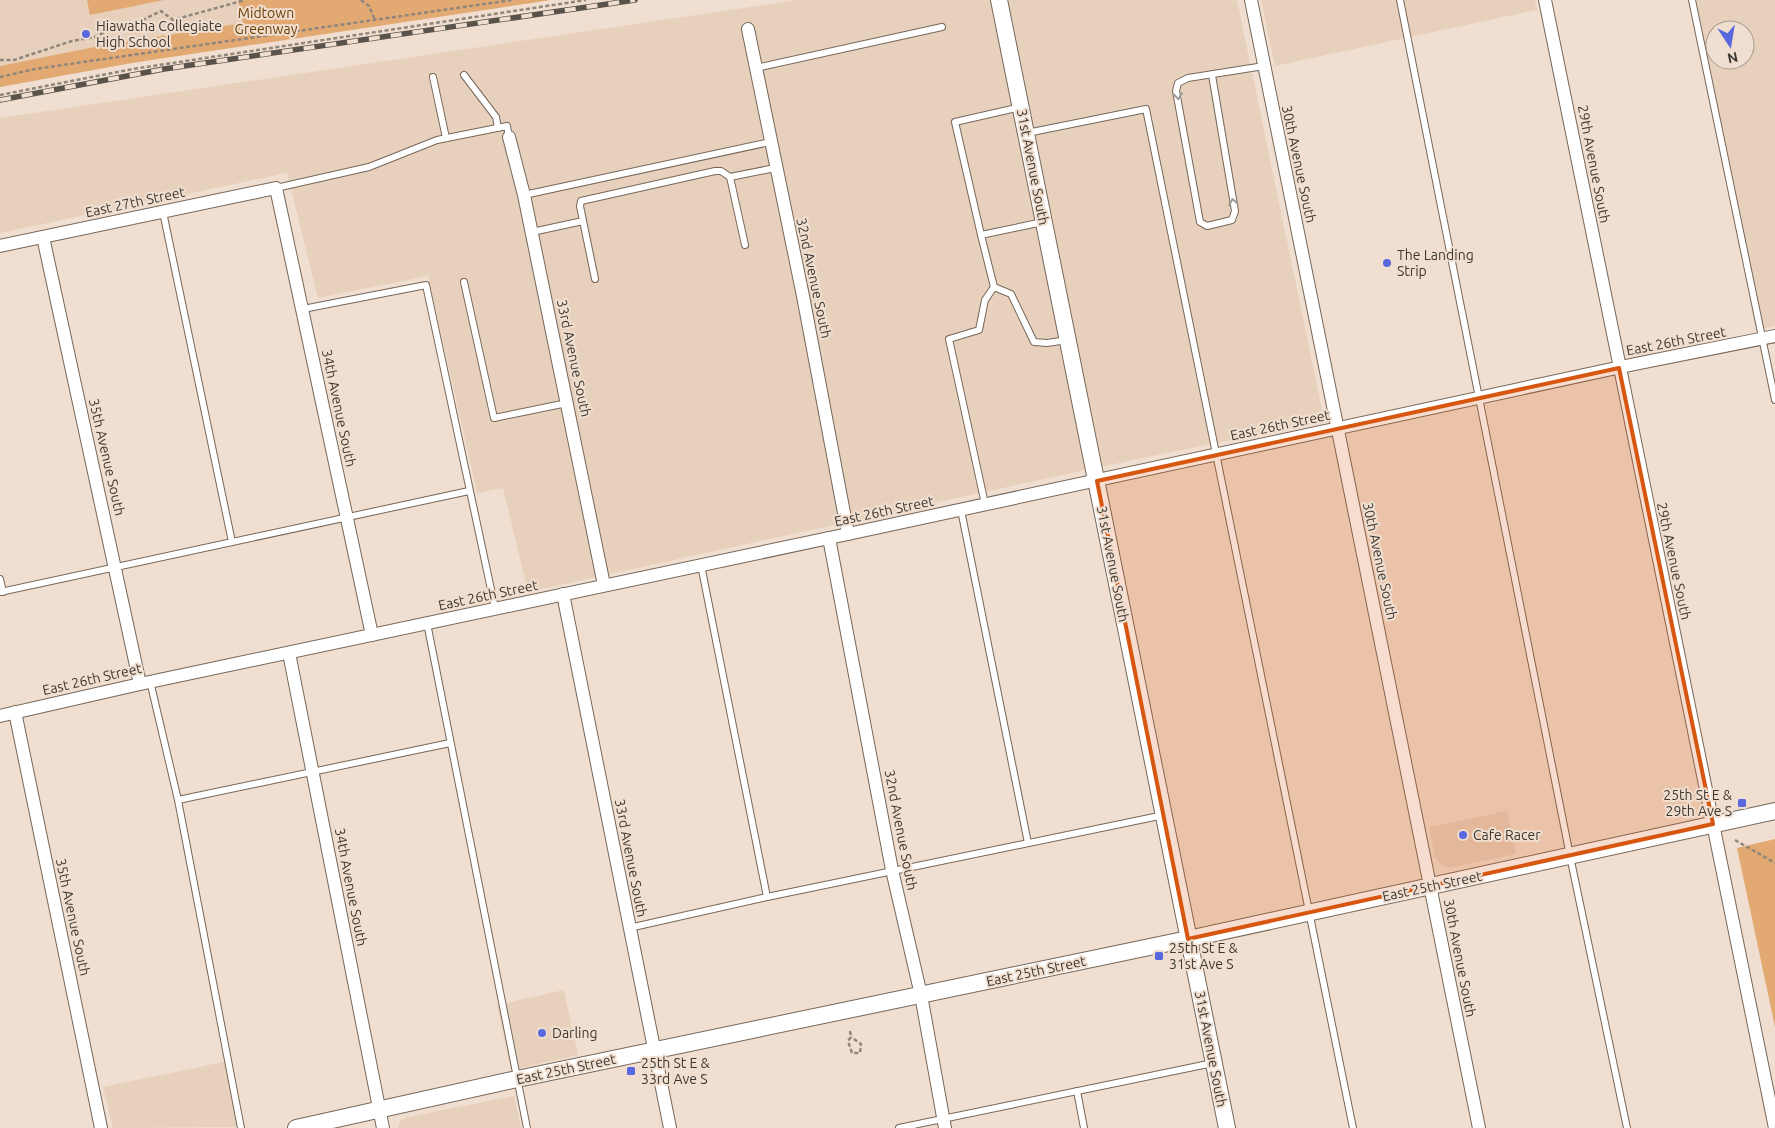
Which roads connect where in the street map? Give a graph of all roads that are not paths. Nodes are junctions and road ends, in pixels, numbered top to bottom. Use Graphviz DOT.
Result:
graph roads {
  1 [pos="999,0"];
  2 [pos="1251,0"];
  3 [pos="1400,0"];
  4 [pos="1545,0"];
  5 [pos="1692,0"];
  6 [pos="942,27"];
  7 [pos="748,29"];
  8 [pos="1264,66"];
  9 [pos="756,68"];
  10 [pos="464,75"];
  11 [pos="1212,75"];
  12 [pos="433,78"];
  13 [pos="1021,107"];
  14 [pos="498,128"];
  15 [pos="1026,133"];
  16 [pos="509,137"];
  17 [pos="446,138"];
  18 [pos="770,142"];
  19 [pos="776,168"];
  20 [pos="730,177"];
  21 [pos="276,188"];
  22 [pos="524,195"];
  23 [pos="163,212"];
  24 [pos="583,221"];
  25 [pos="1044,222"];
  26 [pos="532,232"];
  27 [pos="981,235"];
  28 [pos="42,237"];
  29 [pos="745,245"];
  30 [pos="0,246"];
  31 [pos="595,279"];
  32 [pos="464,282"];
  33 [pos="994,288"];
  34 [pos="302,309"];
  35 [pos="1769,337"];
  36 [pos="1068,339"];
  37 [pos="1619,368"];
  38 [pos="1480,398"];
  39 [pos="1775,400"];
  40 [pos="568,403"];
  41 [pos="1338,428"];
  42 [pos="1217,454"];
  43 [pos="1097,480"];
  44 [pos="469,491"];
  45 [pos="985,504"];
  46 [pos="960,510"];
  47 [pos="346,518"];
  48 [pos="848,534"];
  49 [pos="829,538"];
  50 [pos="232,542"];
  51 [pos="701,565"];
  52 [pos="116,567"];
  53 [pos="0,578"];
  54 [pos="604,585"];
  55 [pos="1,592"];
  56 [pos="563,594"];
  57 [pos="495,608"];
  58 [pos="427,623"];
  59 [pos="372,635"];
  60 [pos="289,653"];
  61 [pos="145,682"];
  62 [pos="16,712"];
  63 [pos="0,716"];
  64 [pos="450,743"];
  65 [pos="313,772"];
  66 [pos="178,800"];
  67 [pos="1775,811"];
  68 [pos="1164,816"];
  69 [pos="1713,824"];
  70 [pos="1028,843"];
  71 [pos="1570,856"];
  72 [pos="892,870"];
  73 [pos="1431,886"];
  74 [pos="767,897"];
  75 [pos="1311,912"];
  76 [pos="629,928"];
  77 [pos="1188,939"];
  78 [pos="921,995"];
  79 [pos="655,1051"];
  80 [pos="1214,1063"];
  81 [pos="517,1079"];
  82 [pos="1077,1091"];
  83 [pos="380,1108"];
  84 [pos="944,1123"];
  85 [pos="101,1128"];
  86 [pos="241,1128"];
  87 [pos="296,1128"];
  88 [pos="383,1128"];
  89 [pos="526,1128"];
  90 [pos="670,1128"];
  91 [pos="899,1128"];
  92 [pos="1084,1128"];
  93 [pos="1227,1128"];
  94 [pos="1354,1128"];
  95 [pos="1478,1128"];
  96 [pos="1626,1128"];
  97 [pos="1775,1128"];
  1 -- 13 [label="street, 31st Avenue South"];
  2 -- 8 [label="street, 30th Avenue South"];
  3 -- 38 [label="lane"];
  4 -- 37 [label="street, 29th Avenue South"];
  5 -- 35 [label="lane"];
  6 -- 9 [label="lane"];
  7 -- 9 [label="street, 32nd Avenue South"];
  8 -- 11 [label="lane"];
  8 -- 41 [label="street, 30th Avenue South"];
  9 -- 18 [label="street, 32nd Avenue South"];
  10 -- 14 [label="lane"];
  11 -- 11 [label="lane, one-way"];
  12 -- 17 [label="lane"];
  13 -- 15 [label="street, 31st Avenue South"];
  13 -- 27 [label="lane"];
  14 -- 16 [label="lane"];
  14 -- 17 [label="lane"];
  15 -- 25 [label="street, 31st Avenue South"];
  15 -- 42 [label="lane"];
  16 -- 22 [label="street, 33rd Avenue South"];
  17 -- 21 [label="lane"];
  18 -- 19 [label="street, 32nd Avenue South"];
  18 -- 22 [label="lane"];
  19 -- 20 [label="lane"];
  19 -- 48 [label="street, 32nd Avenue South"];
  20 -- 24 [label="lane"];
  20 -- 29 [label="lane"];
  21 -- 23 [label="street, East 27th Street"];
  21 -- 34 [label="street, 34th Avenue South"];
  22 -- 26 [label="street, 33rd Avenue South"];
  23 -- 28 [label="street, East 27th Street"];
  23 -- 50 [label="lane"];
  24 -- 26 [label="lane"];
  24 -- 31 [label="lane"];
  25 -- 27 [label="lane"];
  25 -- 36 [label="street, 31st Avenue South"];
  26 -- 40 [label="street, 33rd Avenue South"];
  27 -- 33 [label="lane"];
  28 -- 30 [label="street, East 27th Street"];
  28 -- 52 [label="street, 35th Avenue South"];
  32 -- 40 [label="lane"];
  33 -- 36 [label="lane"];
  33 -- 45 [label="lane"];
  34 -- 44 [label="lane"];
  34 -- 47 [label="street, 34th Avenue South"];
  35 -- 37 [label="street, East 26th Street"];
  35 -- 39 [label="lane"];
  36 -- 43 [label="street, 31st Avenue South"];
  37 -- 38 [label="street, East 26th Street"];
  37 -- 69 [label="street, 29th Avenue South"];
  38 -- 41 [label="street, East 26th Street"];
  38 -- 71 [label="lane"];
  40 -- 54 [label="street, 33rd Avenue South"];
  41 -- 42 [label="street, East 26th Street"];
  41 -- 73 [label="street, 30th Avenue South"];
  42 -- 43 [label="street, East 26th Street"];
  42 -- 75 [label="lane"];
  43 -- 45 [label="street, East 26th Street"];
  43 -- 68 [label="street, 31st Avenue South"];
  44 -- 47 [label="lane"];
  44 -- 57 [label="lane"];
  45 -- 46 [label="street, East 26th Street"];
  46 -- 48 [label="street, East 26th Street"];
  46 -- 70 [label="lane"];
  47 -- 50 [label="lane"];
  47 -- 59 [label="street, 34th Avenue South"];
  48 -- 49 [label="street, East 26th Street"];
  49 -- 51 [label="street, East 26th Street"];
  49 -- 72 [label="street, 32nd Avenue South"];
  50 -- 52 [label="lane"];
  51 -- 54 [label="street, East 26th Street"];
  51 -- 74 [label="lane"];
  52 -- 55 [label="lane"];
  52 -- 61 [label="street, 35th Avenue South"];
  53 -- 55 [label="lane"];
  54 -- 56 [label="street, East 26th Street"];
  56 -- 57 [label="street, East 26th Street"];
  56 -- 76 [label="street, 33rd Avenue South"];
  57 -- 58 [label="street, East 26th Street"];
  58 -- 59 [label="street, East 26th Street"];
  58 -- 64 [label="lane"];
  59 -- 60 [label="street, East 26th Street"];
  60 -- 61 [label="street, East 26th Street"];
  60 -- 65 [label="street, 34th Avenue South"];
  61 -- 62 [label="street, East 26th Street"];
  61 -- 66 [label="lane"];
  62 -- 63 [label="street, East 26th Street"];
  62 -- 85 [label="street, 35th Avenue South"];
  64 -- 65 [label="lane"];
  64 -- 81 [label="lane"];
  65 -- 66 [label="lane"];
  65 -- 83 [label="street, 34th Avenue South"];
  66 -- 86 [label="lane"];
  67 -- 69 [label="street, East 25th Street"];
  68 -- 70 [label="lane"];
  68 -- 77 [label="street, 31st Avenue South"];
  69 -- 71 [label="street, East 25th Street"];
  69 -- 97 [label="street, 29th Avenue South"];
  70 -- 72 [label="lane"];
  71 -- 73 [label="street, East 25th Street"];
  71 -- 96 [label="lane"];
  72 -- 74 [label="lane"];
  72 -- 78 [label="street, 32nd Avenue South"];
  73 -- 75 [label="street, East 25th Street"];
  73 -- 95 [label="street, 30th Avenue South"];
  74 -- 76 [label="lane"];
  75 -- 77 [label="street, East 25th Street"];
  75 -- 94 [label="lane"];
  76 -- 79 [label="street, 33rd Avenue South"];
  77 -- 78 [label="street, East 25th Street"];
  77 -- 80 [label="street, 31st Avenue South"];
  78 -- 79 [label="street, East 25th Street"];
  78 -- 84 [label="street, 32nd Avenue South"];
  79 -- 81 [label="street, East 25th Street"];
  79 -- 90 [label="street, 33rd Avenue South"];
  80 -- 82 [label="lane"];
  80 -- 93 [label="street, 31st Avenue South"];
  81 -- 83 [label="street, East 25th Street"];
  81 -- 89 [label="lane"];
  82 -- 84 [label="lane"];
  82 -- 92 [label="lane"];
  83 -- 87 [label="street, East 25th Street"];
  83 -- 88 [label="street, 34th Avenue South"];
  84 -- 91 [label="lane"];
}
